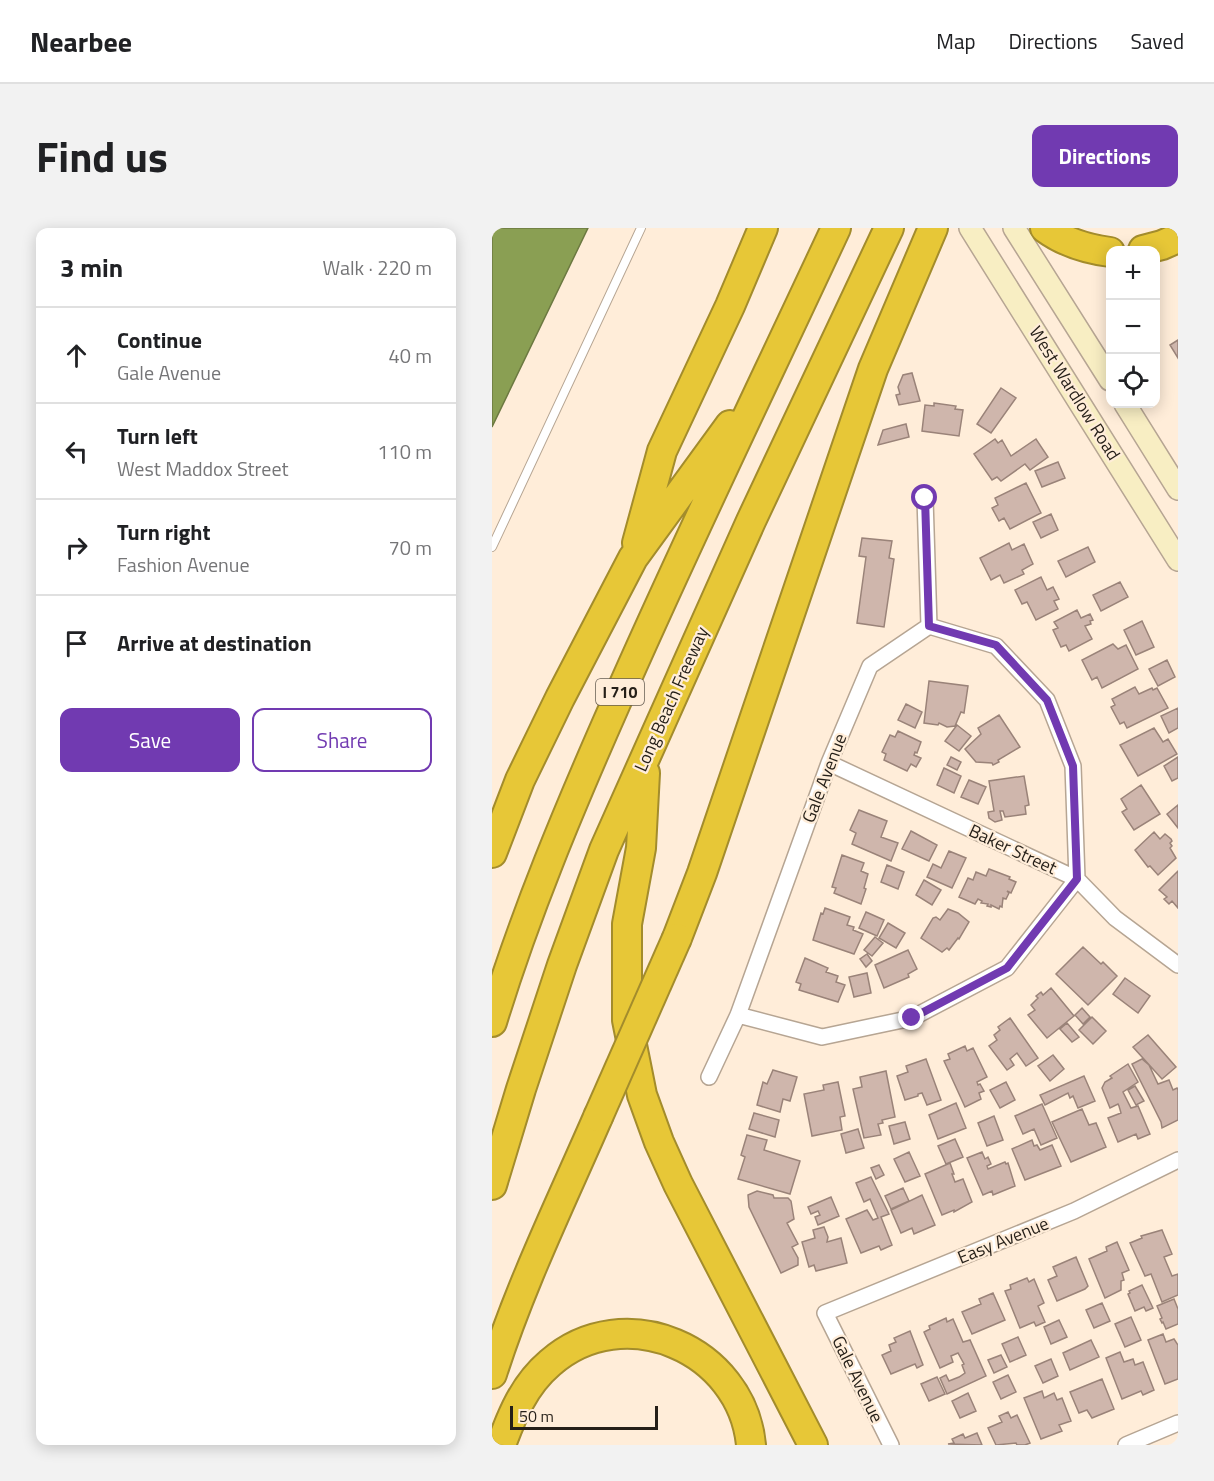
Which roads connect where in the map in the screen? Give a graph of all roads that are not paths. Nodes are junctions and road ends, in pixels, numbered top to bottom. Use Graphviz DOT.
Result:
graph roads {
  1 [pos="641,228"];
  2 [pos="763,228"];
  3 [pos="836,228"];
  4 [pos="889,228"];
  5 [pos="933,228"];
  6 [pos="970,228"];
  7 [pos="1014,228"];
  8 [pos="1045,228"];
  9 [pos="1178,238"];
  10 [pos="1158,246"];
  11 [pos="1106,251"];
  12 [pos="770,370"];
  13 [pos="1106,375"];
  14 [pos="1127,408"];
  15 [pos="1178,489"];
  16 [pos="925,498"];
  17 [pos="492,547"];
  18 [pos="633,558"];
  19 [pos="1178,560"];
  20 [pos="929,626"];
  21 [pos="646,756"];
  22 [pos="829,763"];
  23 [pos="492,853"];
  24 [pos="1077,879"];
  25 [pos="1178,965"];
  26 [pos="738,1015"];
  27 [pos="492,1022"];
  28 [pos="709,1077"];
  29 [pos="1178,1160"];
  30 [pos="492,1185"];
  31 [pos="825,1312"];
  32 [pos="492,1374"];
  33 [pos="1178,1423"];
  34 [pos="501,1445"];
  35 [pos="751,1445"];
  36 [pos="813,1445"];
  37 [pos="891,1445"];
  38 [pos="1126,1445"];
  1 -- 17 [label="lane"];
  2 -- 18 [label="highway"];
  3 -- 12 [label="highway, I 710"];
  4 -- 21 [label="highway, Long Beach Freeway / I 710"];
  5 -- 32 [label="highway, bridge"];
  6 -- 19 [label="main road, West Wardlow Road"];
  7 -- 13 [label="main road, West Wardlow Road"];
  8 -- 11 [label="highway"];
  9 -- 10 [label="highway"];
  12 -- 18 [label="highway"];
  12 -- 27 [label="highway, I 710"];
  14 -- 15 [label="main road, West Wardlow Road"];
  16 -- 20 [label="street"];
  18 -- 23 [label="highway"];
  20 -- 22 [label="street, Gale Avenue"];
  20 -- 24 [label="street"];
  21 -- 30 [label="highway, Long Beach Freeway / I 710"];
  21 -- 36 [label="highway"];
  22 -- 24 [label="street, Baker Street"];
  22 -- 26 [label="street, Gale Avenue"];
  24 -- 25 [label="street, Baker Street"];
  24 -- 26 [label="street"];
  26 -- 28 [label="street, Gale Avenue"];
  29 -- 31 [label="street, Easy Avenue"];
  31 -- 37 [label="street, Gale Avenue"];
  33 -- 38 [label="street"];
  34 -- 35 [label="highway"];
}
